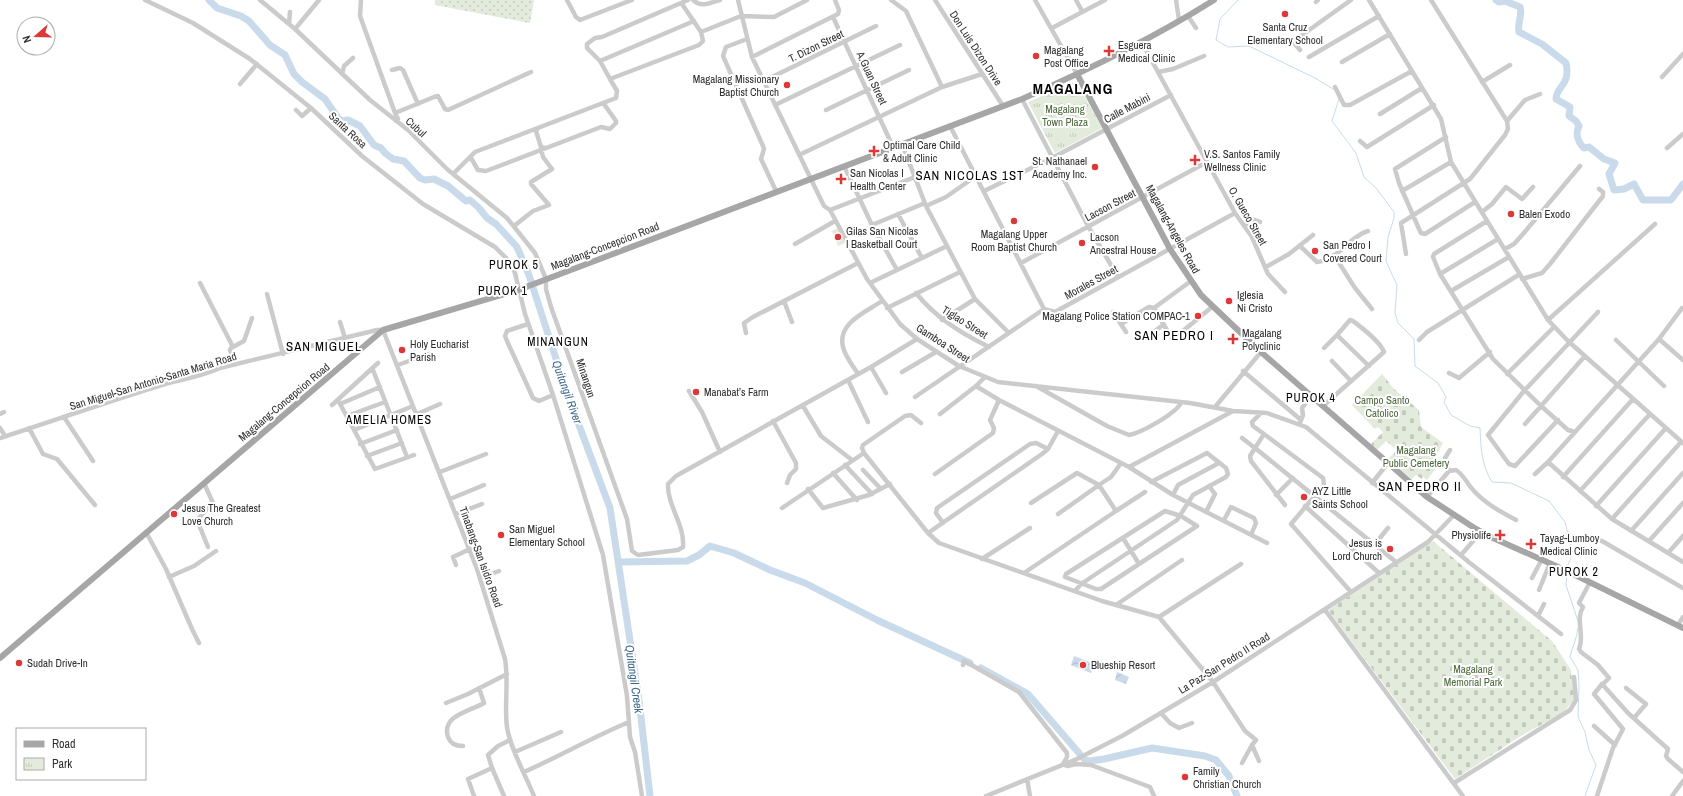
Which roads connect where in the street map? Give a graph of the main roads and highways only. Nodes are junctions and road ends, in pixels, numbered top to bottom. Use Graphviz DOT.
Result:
graph roads {
  1 [pos="1214,0"];
  2 [pos="1077,74"];
  3 [pos="1680,626"];
  4 [pos="0,658"];
  1 -- 2 [label="main road, Magalang-Concepcion Road"];
  2 -- 3 [label="main road, Magalang-Angeles Road"];
  2 -- 4 [label="main road, Magalang-Concepcion Road"];
}
